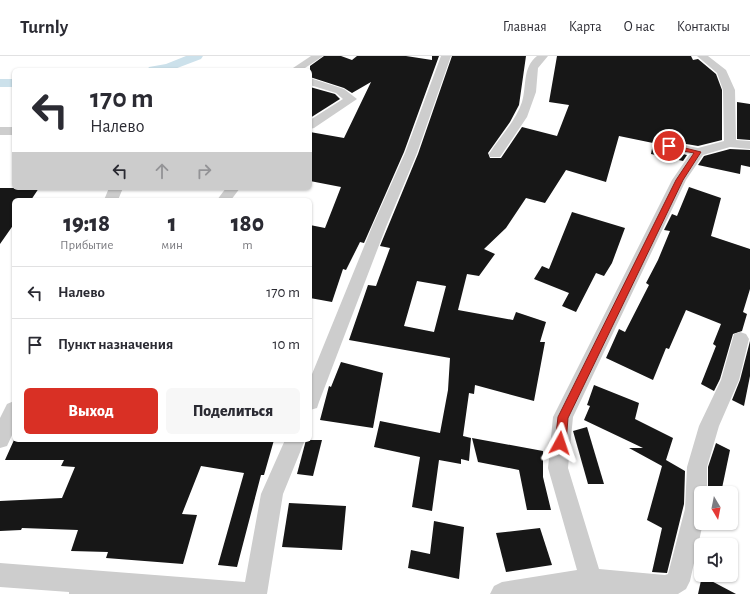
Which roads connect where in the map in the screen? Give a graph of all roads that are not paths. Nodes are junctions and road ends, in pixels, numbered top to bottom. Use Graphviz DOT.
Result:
graph roads {
  1 [pos="318,56"];
  2 [pos="446,56"];
  3 [pos="543,56"];
  4 [pos="702,56"];
  5 [pos="298,68"];
  6 [pos="312,82"];
  7 [pos="312,124"];
  8 [pos="0,131"];
  9 [pos="12,131"];
  10 [pos="730,143"];
  11 [pos="750,145"];
  12 [pos="669,146"];
  13 [pos="698,152"];
  14 [pos="495,154"];
  15 [pos="740,340"];
  16 [pos="312,397"];
  17 [pos="12,414"];
  18 [pos="0,439"];
  19 [pos="293,442"];
  20 [pos="0,575"];
  21 [pos="80,587"];
  22 [pos="592,587"];
  23 [pos="255,594"];
  24 [pos="502,594"];
  1 -- 5 [label="street"];
  2 -- 16 [label="street"];
  3 -- 14 [label="street"];
  4 -- 10 [label="street"];
  6 -- 7 [label="street"];
  8 -- 9 [label="street"];
  10 -- 11 [label="street"];
  10 -- 13 [label="street"];
  12 -- 13 [label="street"];
  13 -- 22 [label="street"];
  15 -- 22 [label="street"];
  17 -- 18 [label="street"];
  19 -- 23 [label="street"];
  20 -- 21 [label="street"];
  21 -- 23 [label="street"];
  22 -- 24 [label="street"];
}
